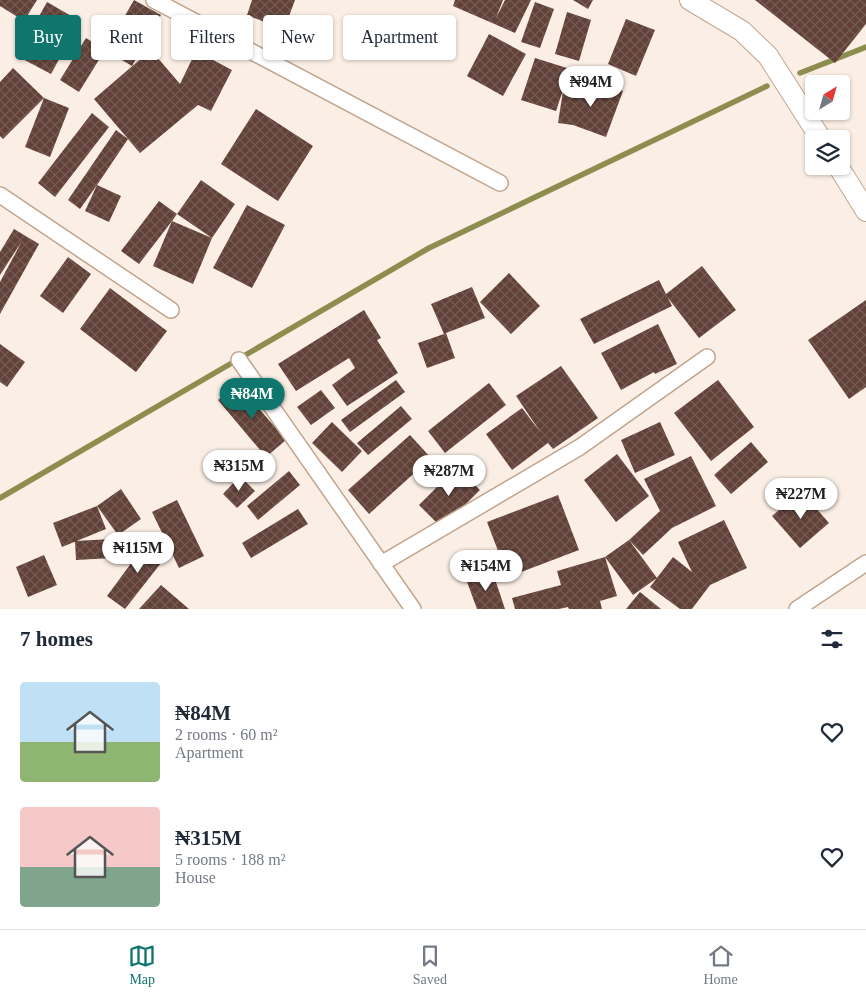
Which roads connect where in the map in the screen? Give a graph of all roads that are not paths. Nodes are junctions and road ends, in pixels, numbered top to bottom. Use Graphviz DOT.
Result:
graph roads {
  1 [pos="154,0"];
  2 [pos="690,0"];
  3 [pos="815,130"];
  4 [pos="844,175"];
  5 [pos="500,183"];
  6 [pos="0,194"];
  7 [pos="864,204"];
  8 [pos="171,310"];
  9 [pos="707,357"];
  10 [pos="239,360"];
  11 [pos="866,563"];
  12 [pos="381,564"];
  13 [pos="413,609"];
  14 [pos="797,609"];
  1 -- 5 [label="street"];
  2 -- 3 [label="street"];
  4 -- 7 [label="street"];
  6 -- 8 [label="street"];
  9 -- 12 [label="street"];
  10 -- 12 [label="street"];
  11 -- 14 [label="street"];
  12 -- 13 [label="street"];
}
